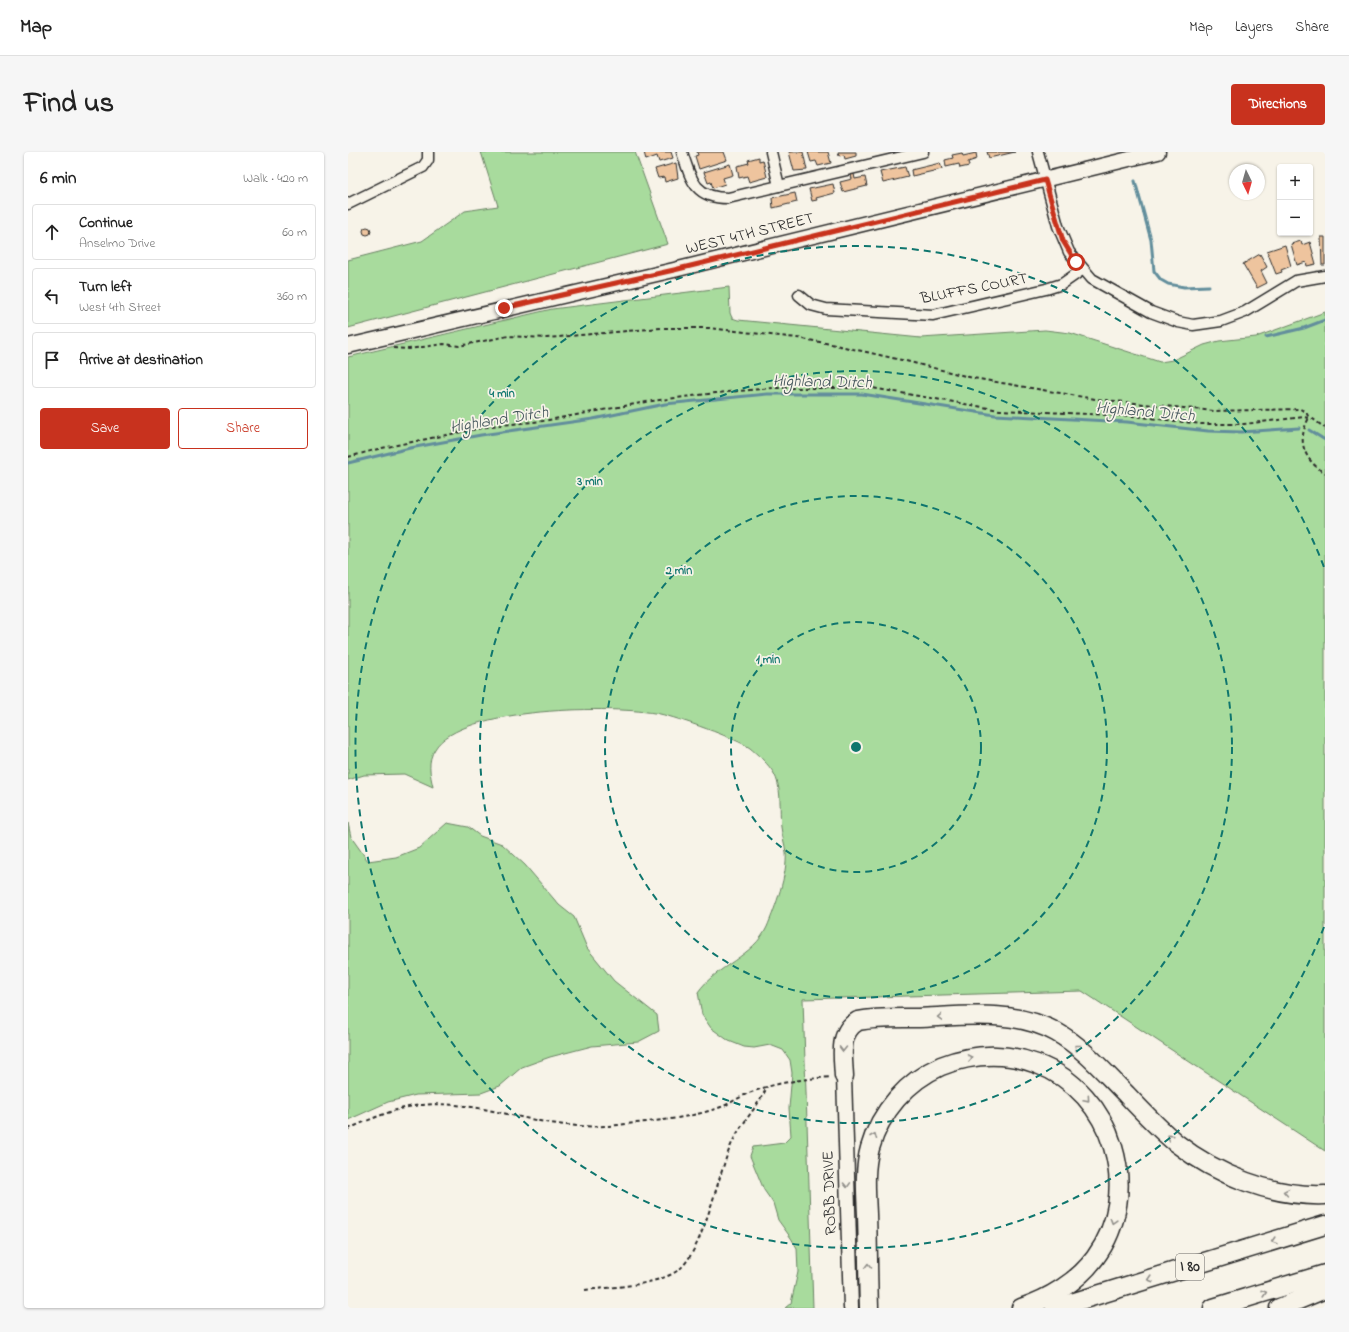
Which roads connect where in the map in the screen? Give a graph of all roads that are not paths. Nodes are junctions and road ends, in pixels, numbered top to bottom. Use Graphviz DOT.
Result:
graph roads {
  1 [pos="428,152"];
  2 [pos="682,152"];
  3 [pos="771,152"];
  4 [pos="923,152"];
  5 [pos="1038,152"];
  6 [pos="1158,152"];
  7 [pos="1045,180"];
  8 [pos="779,186"];
  9 [pos="348,204"];
  10 [pos="1082,270"];
  11 [pos="1325,276"];
  12 [pos="799,295"];
  13 [pos="348,346"];
  14 [pos="844,1076"];
  15 [pos="1325,1195"];
  16 [pos="1325,1225"];
  17 [pos="1325,1274"];
  18 [pos="1325,1289"];
  19 [pos="869,1306"];
  20 [pos="851,1308"];
  21 [pos="1021,1308"];
  22 [pos="1055,1308"];
  23 [pos="1213,1308"];
  24 [pos="1279,1308"];
  1 -- 9 [label="street"];
  2 -- 8 [label="street"];
  3 -- 8 [label="street"];
  4 -- 8 [label="street"];
  5 -- 7 [label="street"];
  6 -- 7 [label="main road, WEST 4TH STREET"];
  7 -- 10 [label="street"];
  7 -- 13 [label="main road, WEST 4TH STREET"];
  10 -- 11 [label="street"];
  10 -- 12 [label="street, BLUFFS COURT"];
  15 -- 14 [label="highway, one-way"];
  14 -- 20 [label="main road, ROBB DRIVE, one-way"];
  16 -- 22 [label="highway, I 80, one-way"];
  23 -- 17 [label="highway, one-way"];
  18 -- 24 [label="highway"];
  19 -- 21 [label="highway, one-way"];
}
